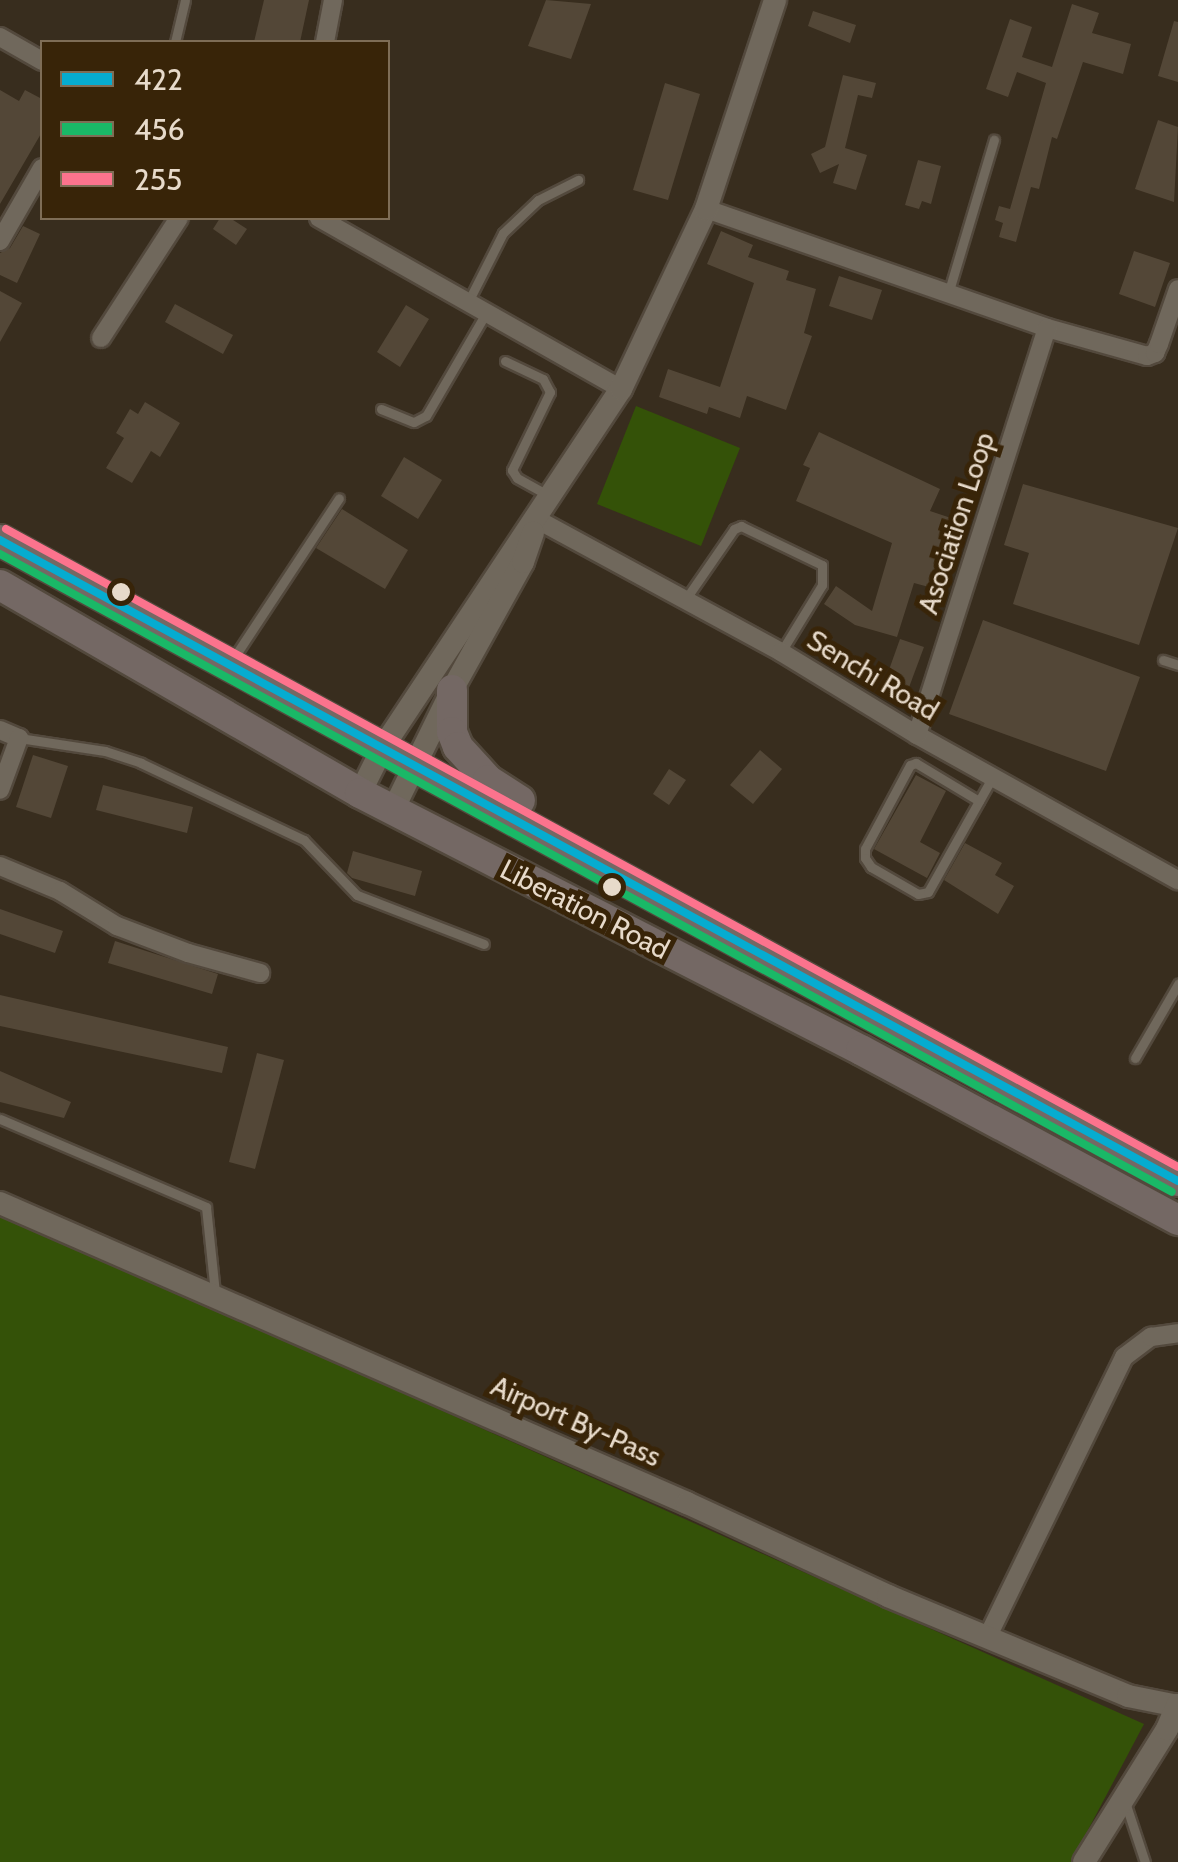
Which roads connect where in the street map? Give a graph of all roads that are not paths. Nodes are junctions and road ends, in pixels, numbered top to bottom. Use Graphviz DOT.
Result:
graph roads {
  1 [pos="185,0"];
  2 [pos="334,0"];
  3 [pos="776,0"];
  4 [pos="0,37"];
  5 [pos="175,40"];
  6 [pos="325,40"];
  7 [pos="40,60"];
  8 [pos="994,140"];
  9 [pos="40,171"];
  10 [pos="578,180"];
  11 [pos="706,209"];
  12 [pos="178,220"];
  13 [pos="323,220"];
  14 [pos="0,241"];
  15 [pos="1178,289"];
  16 [pos="948,294"];
  17 [pos="468,302"];
  18 [pos="486,312"];
  19 [pos="1047,328"];
  20 [pos="101,338"];
  21 [pos="505,361"];
  22 [pos="621,389"];
  23 [pos="381,409"];
  24 [pos="340,498"];
  25 [pos="551,498"];
  26 [pos="538,520"];
  27 [pos="0,540"];
  28 [pos="0,584"];
  29 [pos="685,600"];
  30 [pos="108,647"];
  31 [pos="781,652"];
  32 [pos="1163,660"];
  33 [pos="230,664"];
  34 [pos="1178,665"];
  35 [pos="452,690"];
  36 [pos="0,730"];
  37 [pos="917,735"];
  38 [pos="20,738"];
  39 [pos="380,753"];
  40 [pos="415,764"];
  41 [pos="992,778"];
  42 [pos="0,790"];
  43 [pos="360,793"];
  44 [pos="979,801"];
  45 [pos="392,810"];
  46 [pos="564,845"];
  47 [pos="0,866"];
  48 [pos="1178,880"];
  49 [pos="484,944"];
  50 [pos="260,973"];
  51 [pos="1178,984"];
  52 [pos="1135,1058"];
  53 [pos="0,1119"];
  54 [pos="1178,1182"];
  55 [pos="0,1203"];
  56 [pos="1178,1220"];
  57 [pos="215,1295"];
  58 [pos="1178,1333"];
  59 [pos="987,1638"];
  60 [pos="1128,1696"];
  61 [pos="1177,1706"];
  62 [pos="1172,1732"];
  63 [pos="1124,1799"];
  64 [pos="1084,1862"];
  65 [pos="1145,1862"];
  1 -- 5 [label="lane"];
  2 -- 6 [label="street"];
  3 -- 11 [label="street"];
  4 -- 7 [label="street"];
  8 -- 16 [label="lane"];
  9 -- 14 [label="street"];
  10 -- 17 [label="lane"];
  11 -- 16 [label="street"];
  11 -- 22 [label="street"];
  12 -- 20 [label="street"];
  13 -- 17 [label="street"];
  15 -- 19 [label="street"];
  16 -- 19 [label="street"];
  17 -- 18 [label="street"];
  18 -- 22 [label="street"];
  18 -- 23 [label="lane"];
  19 -- 37 [label="street, Asociation Loop"];
  21 -- 25 [label="lane"];
  22 -- 25 [label="street"];
  24 -- 33 [label="lane"];
  25 -- 26 [label="street"];
  26 -- 29 [label="street, Senchi Road"];
  26 -- 35 [label="street"];
  26 -- 39 [label="street"];
  27 -- 33 [label="highway, Liberation Road"];
  28 -- 30 [label="highway, Liberation Road"];
  29 -- 31 [label="street, Senchi Road"];
  29 -- 31 [label="lane"];
  30 -- 39 [label="highway"];
  30 -- 43 [label="highway, Liberation Road"];
  31 -- 37 [label="street, Senchi Road"];
  32 -- 34 [label="lane"];
  33 -- 39 [label="highway, Liberation Road"];
  35 -- 40 [label="street"];
  35 -- 46 [label="highway"];
  36 -- 38 [label="street"];
  37 -- 41 [label="street, Senchi Road"];
  38 -- 42 [label="street"];
  38 -- 49 [label="lane"];
  39 -- 40 [label="highway, Liberation Road"];
  39 -- 43 [label="street"];
  40 -- 45 [label="street"];
  40 -- 46 [label="highway, Liberation Road"];
  41 -- 44 [label="lane"];
  41 -- 48 [label="street, Senchi Road"];
  43 -- 45 [label="highway, Liberation Road"];
  44 -- 44 [label="lane"];
  45 -- 56 [label="highway, Liberation Road"];
  46 -- 54 [label="highway, Liberation Road"];
  47 -- 50 [label="street"];
  51 -- 52 [label="lane"];
  53 -- 57 [label="lane"];
  55 -- 57 [label="street, Airport By-Pass"];
  57 -- 59 [label="street, Airport By-Pass"];
  58 -- 59 [label="street"];
  59 -- 60 [label="street, Airport By-Pass"];
  60 -- 61 [label="street, Airport By-Pass"];
  60 -- 62 [label="street, Airport By-Pass"];
  61 -- 62 [label="street"];
  62 -- 63 [label="street"];
  63 -- 64 [label="street"];
  63 -- 65 [label="lane"];
}
